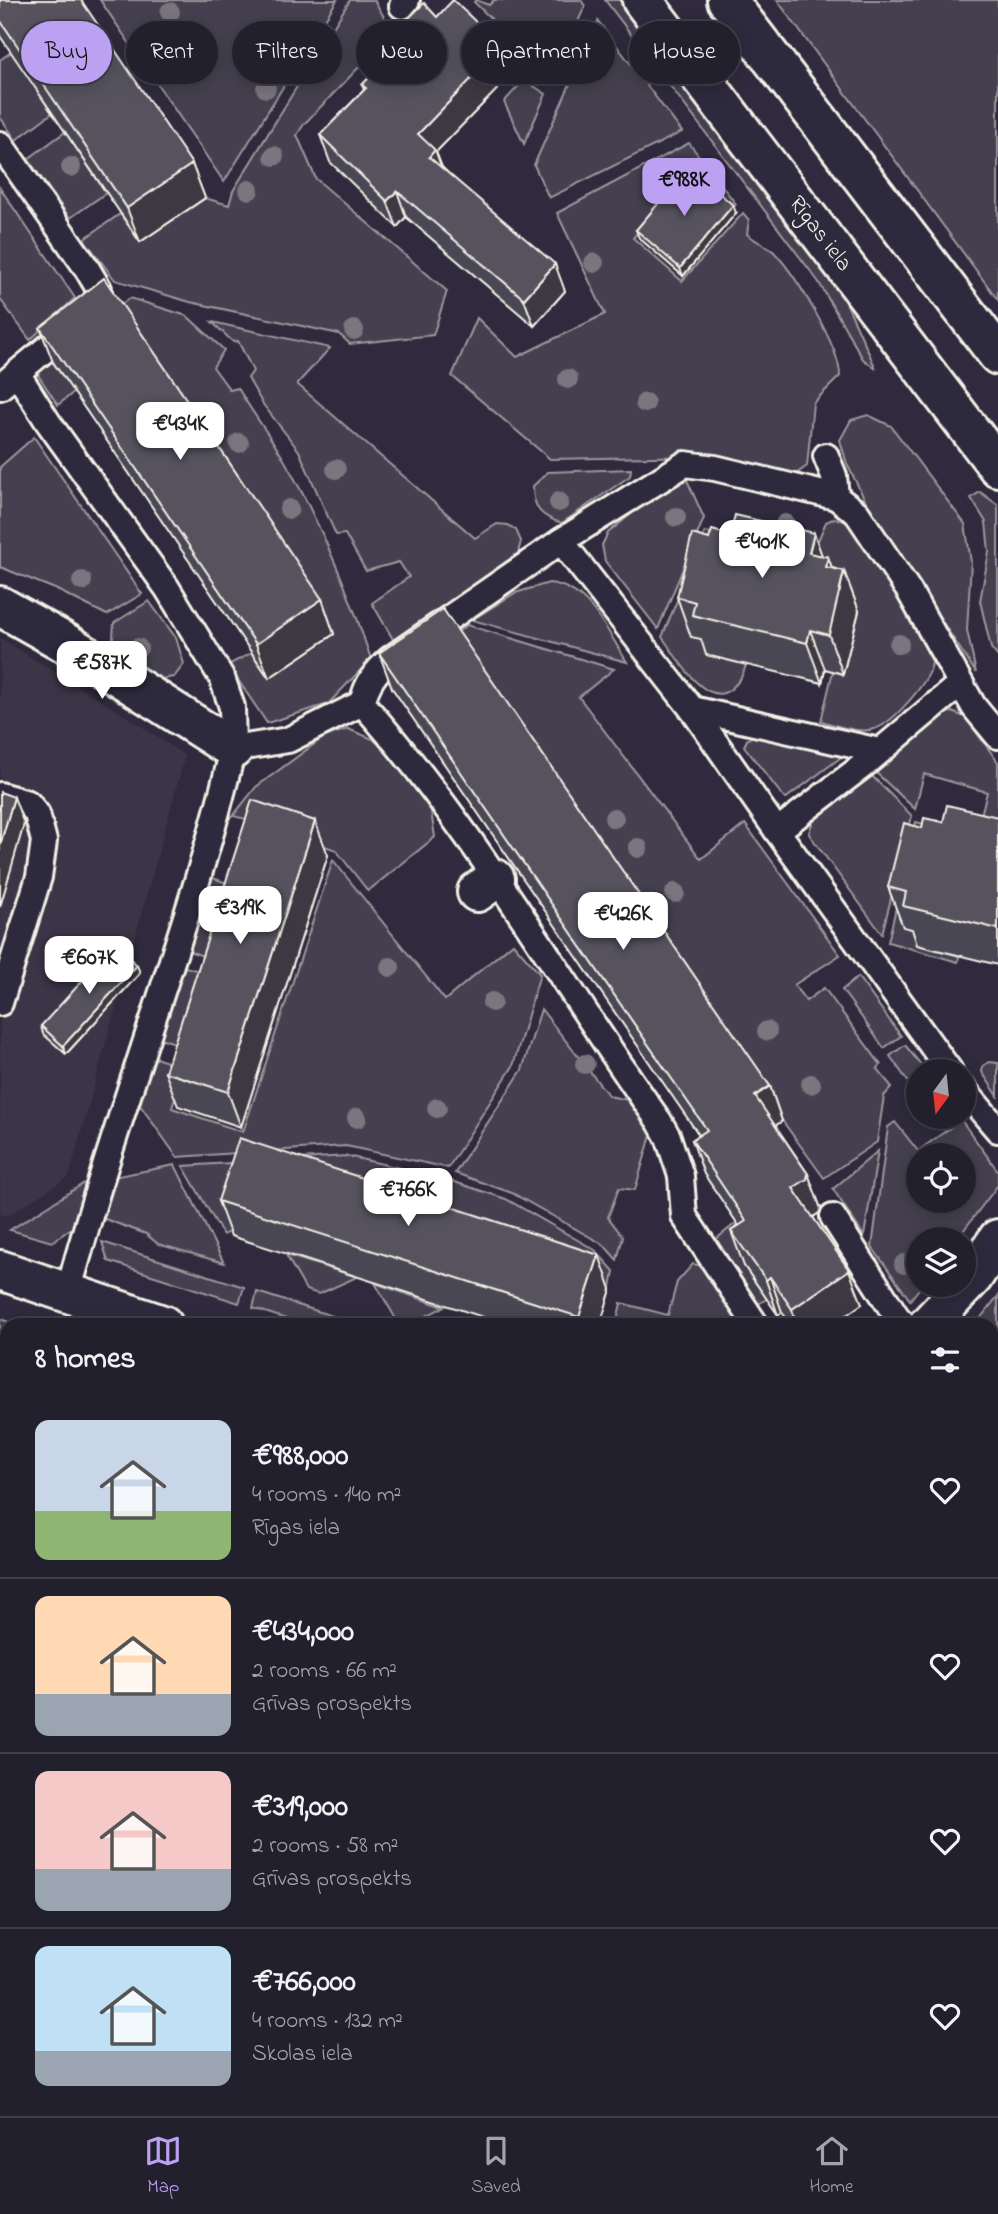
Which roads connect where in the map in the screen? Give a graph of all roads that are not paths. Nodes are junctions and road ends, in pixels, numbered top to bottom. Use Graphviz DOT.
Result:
graph roads {
  1 [pos="642,0"];
  2 [pos="727,0"];
  3 [pos="0,144"];
  4 [pos="998,355"];
  5 [pos="9,380"];
  6 [pos="825,457"];
  7 [pos="998,467"];
  8 [pos="836,497"];
  9 [pos="561,541"];
  10 [pos="0,606"];
  11 [pos="960,684"];
  12 [pos="362,702"];
  13 [pos="692,709"];
  14 [pos="998,736"];
  15 [pos="233,749"];
  16 [pos="879,751"];
  17 [pos="0,795"];
  18 [pos="777,831"];
  19 [pos="0,1003"];
  20 [pos="941,1059"];
  21 [pos="976,1104"];
  22 [pos="998,1130"];
  23 [pos="833,1217"];
  24 [pos="998,1238"];
  25 [pos="0,1270"];
  26 [pos="68,1293"];
  27 [pos="142,1318"];
  28 [pos="751,1318"];
  29 [pos="898,1318"];
  30 [pos="935,1318"];
  1 -- 7 [label="main road, Rīgas iela"];
  2 -- 4 [label="main road"];
  3 -- 5 [label="lane"];
  5 -- 15 [label="lane"];
  6 -- 8 [label="lane"];
  8 -- 9 [label="lane"];
  8 -- 11 [label="lane"];
  9 -- 12 [label="lane"];
  9 -- 13 [label="lane"];
  10 -- 15 [label="main road"];
  11 -- 14 [label="lane"];
  11 -- 16 [label="lane"];
  12 -- 15 [label="lane"];
  12 -- 28 [label="lane"];
  13 -- 16 [label="lane"];
  13 -- 18 [label="lane"];
  15 -- 26 [label="lane"];
  16 -- 18 [label="lane"];
  17 -- 19 [label="lane"];
  18 -- 20 [label="lane"];
  21 -- 22 [label="lane"];
  23 -- 29 [label="lane"];
  24 -- 30 [label="main road"];
  25 -- 26 [label="main road"];
  26 -- 27 [label="main road"];
}
